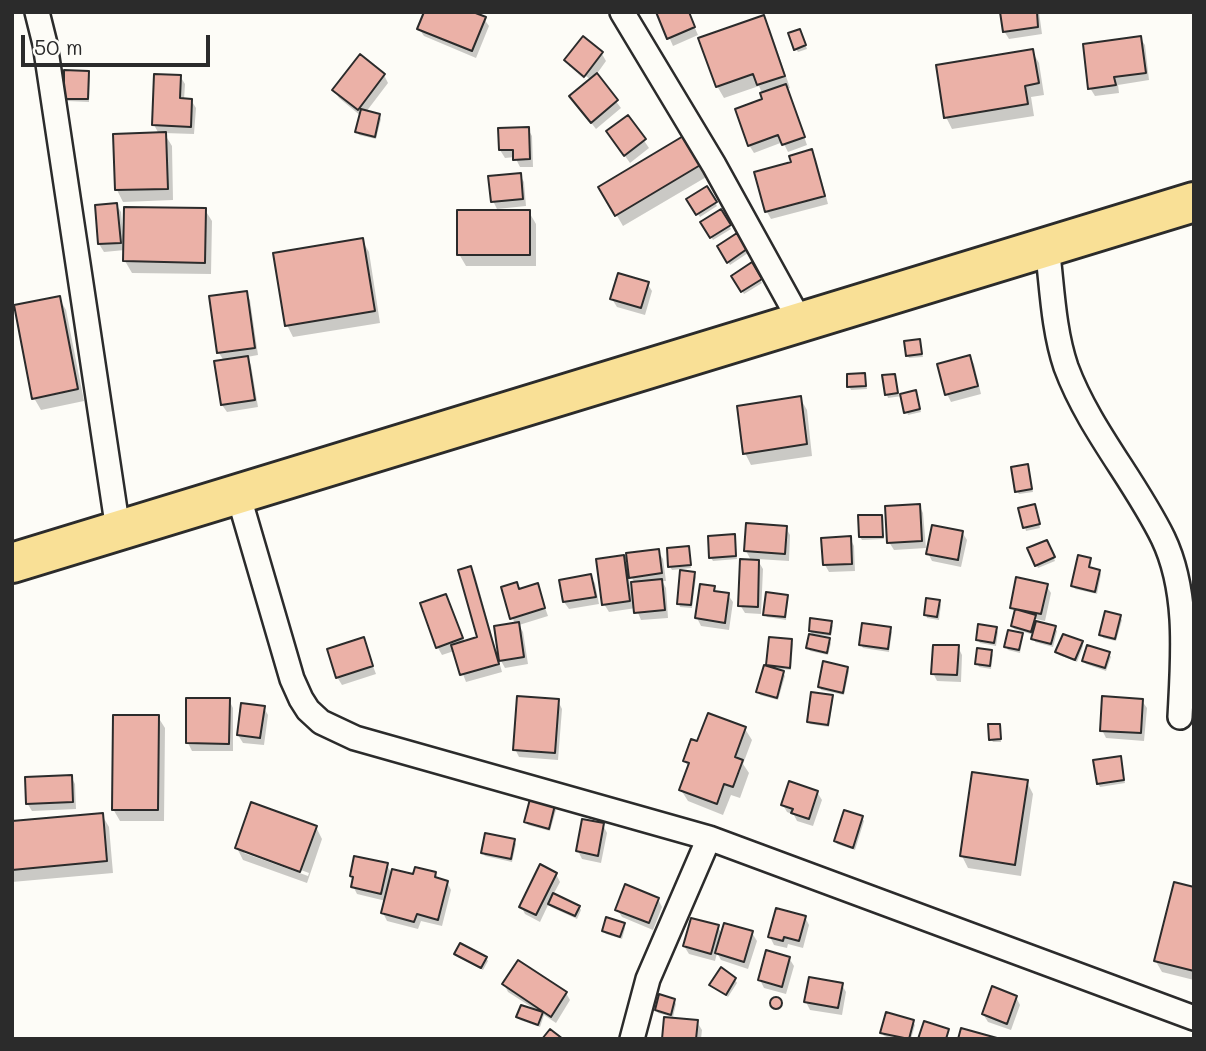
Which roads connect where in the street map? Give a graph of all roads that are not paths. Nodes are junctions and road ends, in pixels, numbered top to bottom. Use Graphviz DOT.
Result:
graph roads {
  1 [pos="37,12"];
  2 [pos="622,12"];
  3 [pos="1194,202"];
  4 [pos="1047,246"];
  5 [pos="800,321"];
  6 [pos="238,494"];
  7 [pos="118,530"];
  8 [pos="12,563"];
  9 [pos="1180,717"];
  10 [pos="709,838"];
  11 [pos="1194,1017"];
  12 [pos="632,1039"];
  1 -- 7 [label="street"];
  2 -- 5 [label="street"];
  3 -- 4 [label="highway"];
  4 -- 5 [label="highway"];
  4 -- 9 [label="street"];
  5 -- 6 [label="highway"];
  6 -- 7 [label="highway"];
  6 -- 10 [label="street"];
  7 -- 8 [label="highway"];
  10 -- 11 [label="street"];
  10 -- 12 [label="street"];
}
